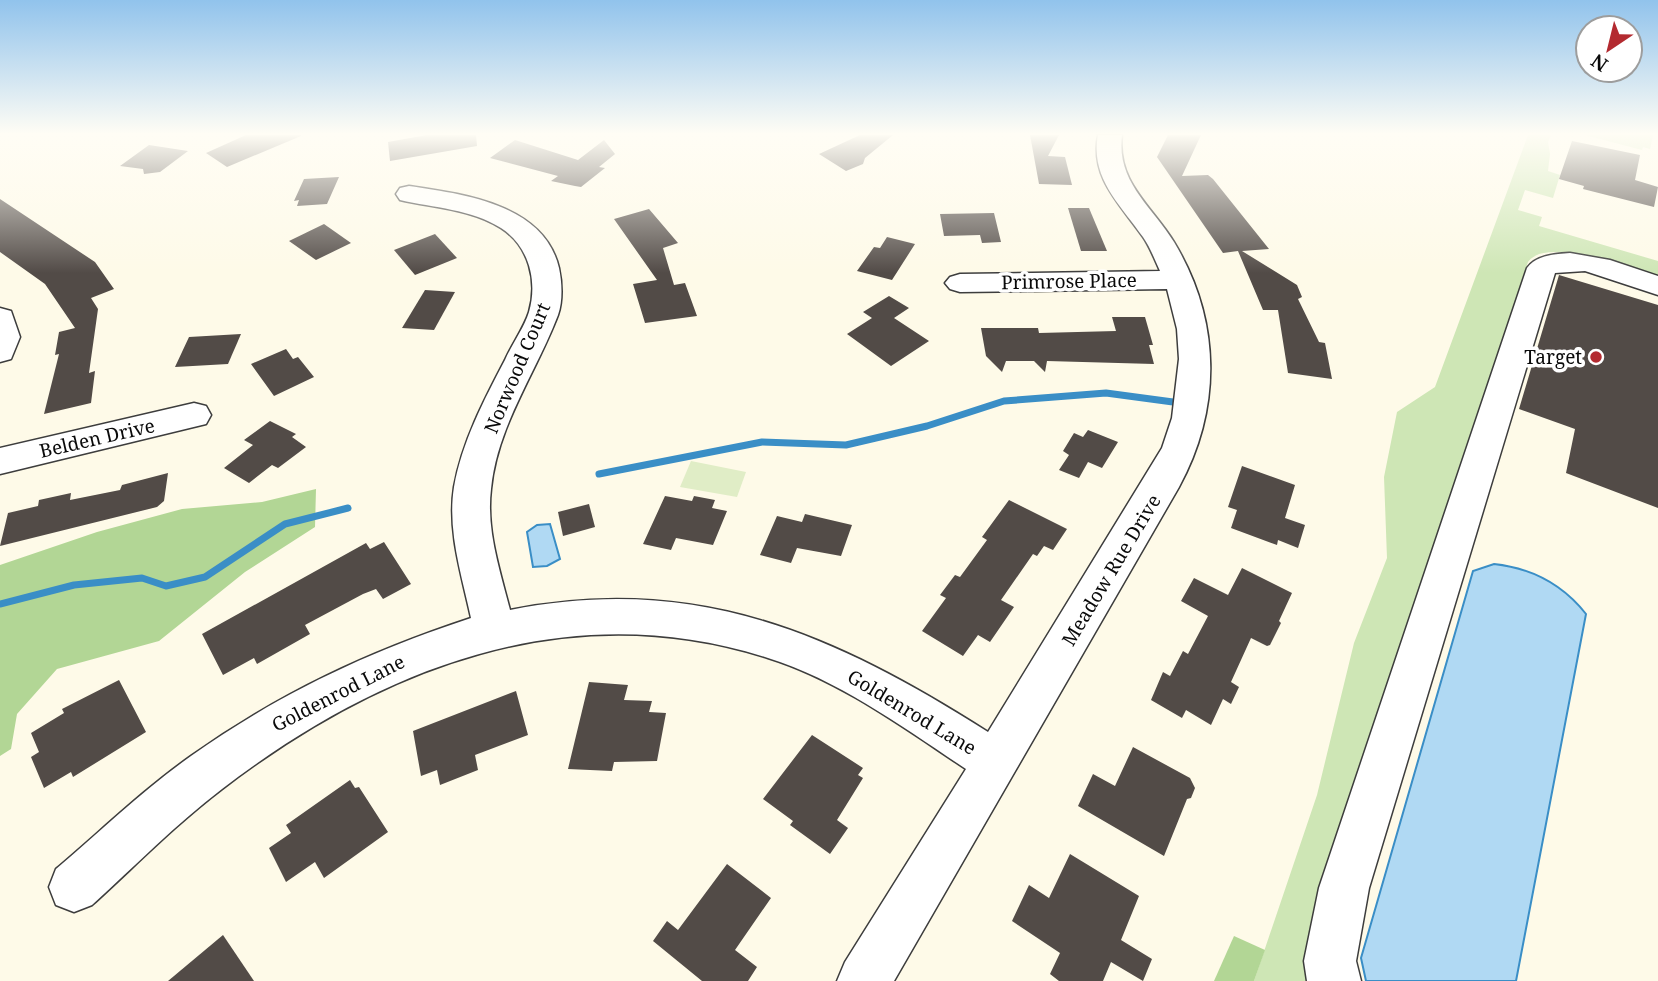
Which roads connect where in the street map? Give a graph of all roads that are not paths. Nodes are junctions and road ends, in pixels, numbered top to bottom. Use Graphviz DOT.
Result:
graph roads {
  1 [pos="1116,181"];
  2 [pos="410,194"];
  3 [pos="1178,280"];
  4 [pos="960,283"];
  5 [pos="1658,286"];
  6 [pos="0,318"];
  7 [pos="0,351"];
  8 [pos="194,415"];
  9 [pos="0,461"];
  10 [pos="494,629"];
  11 [pos="996,762"];
  12 [pos="74,887"];
  13 [pos="864,981"];
  14 [pos="1334,981"];
  1 -- 3 [label="street, Meadow Rue Drive"];
  2 -- 10 [label="street, Norwood Court"];
  3 -- 4 [label="street, Primrose Place"];
  3 -- 11 [label="street, Meadow Rue Drive"];
  5 -- 14 [label="street"];
  6 -- 7 [label="street"];
  8 -- 9 [label="street, Belden Drive"];
  10 -- 11 [label="street, Goldenrod Lane"];
  10 -- 12 [label="street, Goldenrod Lane"];
  11 -- 13 [label="street, Meadow Rue Drive"];
}
